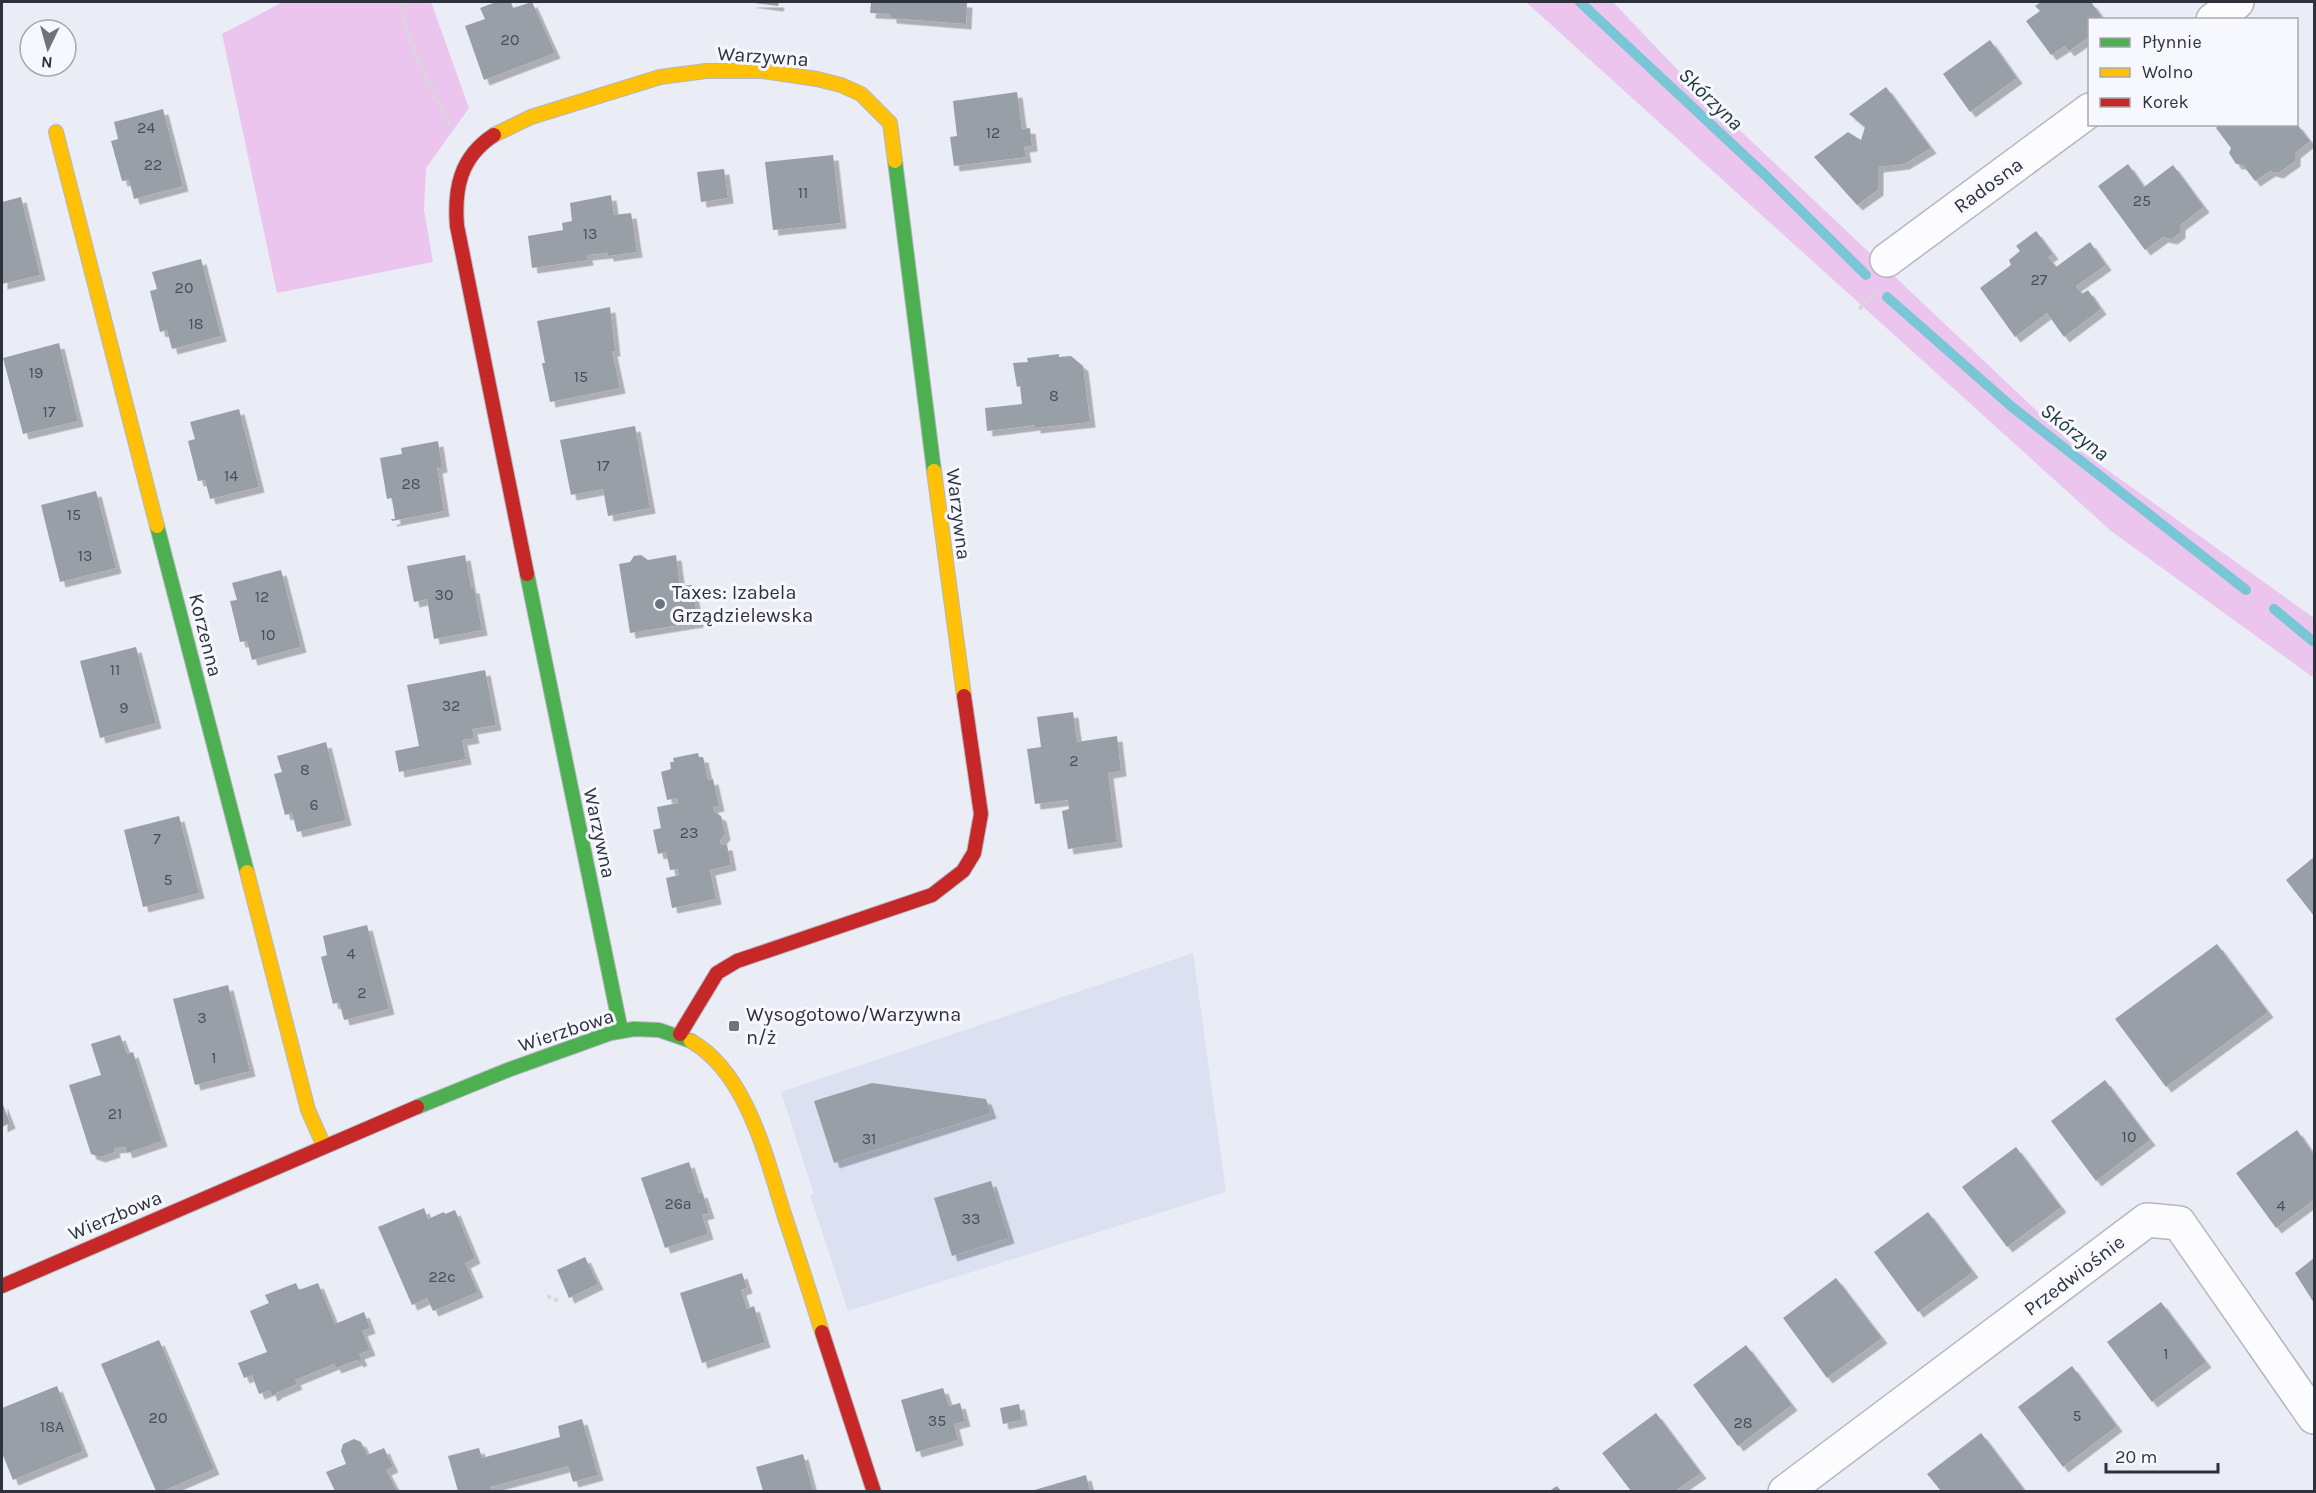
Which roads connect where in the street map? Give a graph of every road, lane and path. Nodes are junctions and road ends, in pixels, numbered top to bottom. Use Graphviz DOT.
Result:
graph roads {
  1 [pos="401,2"];
  2 [pos="2237,2"];
  3 [pos="2216,18"];
  4 [pos="2088,111"];
  5 [pos="452,128"];
  6 [pos="56,132"];
  7 [pos="1887,260"];
  8 [pos="621,1031"];
  9 [pos="680,1034"];
  10 [pos="324,1146"];
  11 [pos="2,1286"];
  12 [pos="547,1296"];
  13 [pos="561,1302"];
  14 [pos="2314,1417"];
  15 [pos="874,1491"];
  16 [pos="1785,1491"];
  1 -- 5 [label="path"];
  2 -- 3 [label="street"];
  4 -- 7 [label="street, Radosna"];
  6 -- 10 [label="street, Korzenna"];
  8 -- 9 [label="street, Wierzbowa"];
  8 -- 9 [label="street, Warzywna"];
  8 -- 10 [label="street, Wierzbowa"];
  9 -- 15 [label="street, Wierzbowa"];
  10 -- 11 [label="street, Wierzbowa"];
  12 -- 13 [label="path"];
  14 -- 16 [label="street, Przedwiośnie"];
}
